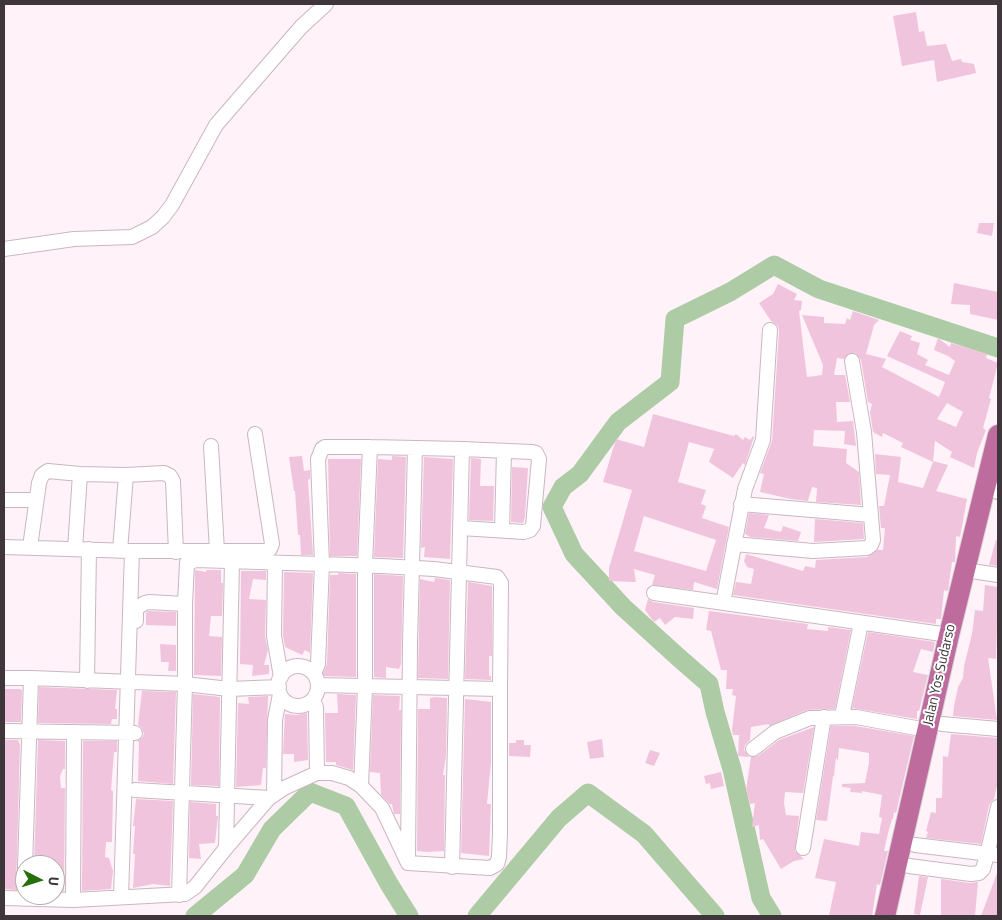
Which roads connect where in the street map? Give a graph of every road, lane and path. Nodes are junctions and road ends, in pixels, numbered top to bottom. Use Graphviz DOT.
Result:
graph roads {
  1 [pos="326,4"];
  2 [pos="4,249"];
  3 [pos="770,330"];
  4 [pos="852,361"];
  5 [pos="254,434"];
  6 [pos="998,435"];
  7 [pos="212,446"];
  8 [pos="370,447"];
  9 [pos="415,449"];
  10 [pos="462,449"];
  11 [pos="504,450"];
  12 [pos="80,474"];
  13 [pos="126,475"];
  14 [pos="998,488"];
  15 [pos="4,500"];
  16 [pos="36,500"];
  17 [pos="741,504"];
  18 [pos="870,515"];
  19 [pos="461,528"];
  20 [pos="502,530"];
  21 [pos="734,544"];
  22 [pos="4,547"];
  23 [pos="30,547"];
  24 [pos="82,549"];
  25 [pos="126,551"];
  26 [pos="218,551"];
  27 [pos="179,552"];
  28 [pos="232,561"];
  29 [pos="275,563"];
  30 [pos="322,564"];
  31 [pos="365,565"];
  32 [pos="413,567"];
  33 [pos="971,571"];
  34 [pos="460,572"];
  35 [pos="998,575"];
  36 [pos="179,590"];
  37 [pos="654,592"];
  38 [pos="723,602"];
  39 [pos="185,604"];
  40 [pos="861,622"];
  41 [pos="949,635"];
  42 [pos="4,678"];
  43 [pos="30,678"];
  44 [pos="316,680"];
  45 [pos="87,681"];
  46 [pos="132,682"];
  47 [pos="184,684"];
  48 [pos="280,686"];
  49 [pos="365,686"];
  50 [pos="410,688"];
  51 [pos="456,688"];
  52 [pos="230,689"];
  53 [pos="500,689"];
  54 [pos="313,701"];
  55 [pos="842,716"];
  56 [pos="824,717"];
  57 [pos="935,727"];
  58 [pos="998,729"];
  59 [pos="4,731"];
  60 [pos="29,732"];
  61 [pos="74,732"];
  62 [pos="131,732"];
  63 [pos="753,749"];
  64 [pos="317,773"];
  65 [pos="361,786"];
  66 [pos="135,790"];
  67 [pos="182,792"];
  68 [pos="227,796"];
  69 [pos="271,796"];
  70 [pos="998,807"];
  71 [pos="914,845"];
  72 [pos="226,848"];
  73 [pos="803,848"];
  74 [pos="993,854"];
  75 [pos="25,855"];
  76 [pos="408,864"];
  77 [pos="910,866"];
  78 [pos="452,867"];
  79 [pos="178,895"];
  80 [pos="126,897"];
  81 [pos="65,900"];
  82 [pos="73,900"];
  83 [pos="885,916"];
  84 [pos="898,916"];
  1 -- 2 [label="street"];
  3 -- 17 [label="street"];
  4 -- 18 [label="street"];
  5 -- 26 [label="street"];
  6 -- 33 [label="highway, Jalan Yos Sudarso"];
  7 -- 26 [label="street"];
  8 -- 9 [label="street"];
  8 -- 30 [label="street"];
  8 -- 31 [label="street"];
  9 -- 10 [label="street"];
  9 -- 32 [label="street"];
  10 -- 11 [label="street"];
  10 -- 19 [label="street"];
  11 -- 20 [label="street"];
  11 -- 20 [label="street"];
  12 -- 13 [label="street"];
  12 -- 16 [label="street"];
  12 -- 24 [label="street"];
  13 -- 25 [label="street"];
  13 -- 27 [label="street"];
  14 -- 33 [label="highway, Jalan Yos Sudarso"];
  15 -- 16 [label="street"];
  16 -- 23 [label="street"];
  17 -- 18 [label="street"];
  17 -- 21 [label="street"];
  18 -- 21 [label="street"];
  19 -- 20 [label="street"];
  19 -- 34 [label="street"];
  21 -- 38 [label="street"];
  22 -- 23 [label="street"];
  23 -- 24 [label="street"];
  24 -- 25 [label="street"];
  24 -- 45 [label="street"];
  25 -- 27 [label="street"];
  25 -- 46 [label="street"];
  26 -- 27 [label="street"];
  27 -- 36 [label="street"];
  28 -- 29 [label="street"];
  28 -- 39 [label="street"];
  28 -- 52 [label="street"];
  29 -- 30 [label="street"];
  29 -- 48 [label="street"];
  30 -- 31 [label="street"];
  30 -- 44 [label="street"];
  31 -- 32 [label="street"];
  31 -- 49 [label="street"];
  32 -- 34 [label="street"];
  32 -- 50 [label="street"];
  33 -- 35 [label="street"];
  33 -- 41 [label="highway, Jalan Yos Sudarso"];
  33 -- 57 [label="highway, Jalan Yos Sudarso"];
  34 -- 51 [label="street"];
  34 -- 53 [label="street"];
  37 -- 38 [label="street"];
  38 -- 40 [label="street"];
  39 -- 46 [label="street"];
  39 -- 47 [label="street"];
  40 -- 41 [label="street"];
  40 -- 55 [label="street"];
  41 -- 57 [label="highway, Jalan Yos Sudarso"];
  42 -- 43 [label="street"];
  43 -- 45 [label="street"];
  43 -- 60 [label="street"];
  44 -- 48 [label="street"];
  44 -- 49 [label="street"];
  44 -- 54 [label="street"];
  45 -- 46 [label="street"];
  46 -- 47 [label="street"];
  46 -- 62 [label="street"];
  47 -- 52 [label="street"];
  47 -- 67 [label="street"];
  48 -- 52 [label="street"];
  48 -- 54 [label="street"];
  48 -- 69 [label="street"];
  49 -- 50 [label="street"];
  49 -- 65 [label="street"];
  50 -- 51 [label="street"];
  50 -- 76 [label="street"];
  51 -- 53 [label="street"];
  51 -- 78 [label="street"];
  52 -- 68 [label="street"];
  53 -- 78 [label="street"];
  54 -- 64 [label="street"];
  55 -- 56 [label="street"];
  55 -- 57 [label="street"];
  56 -- 63 [label="street"];
  56 -- 73 [label="street"];
  57 -- 58 [label="street"];
  57 -- 71 [label="highway, Jalan Yos Sudarso"];
  57 -- 83 [label="highway, Jalan Yos Sudarso"];
  59 -- 60 [label="street"];
  60 -- 61 [label="street"];
  60 -- 75 [label="street"];
  61 -- 62 [label="street"];
  61 -- 82 [label="street"];
  62 -- 66 [label="street"];
  62 -- 80 [label="street"];
  64 -- 65 [label="street"];
  64 -- 69 [label="street"];
  65 -- 76 [label="street"];
  66 -- 67 [label="street"];
  66 -- 80 [label="street"];
  67 -- 68 [label="street"];
  67 -- 79 [label="street"];
  68 -- 69 [label="street"];
  68 -- 72 [label="street"];
  69 -- 72 [label="street"];
  70 -- 74 [label="street"];
  71 -- 74 [label="street"];
  71 -- 77 [label="highway, Jalan Yos Sudarso"];
  72 -- 79 [label="street"];
  74 -- 77 [label="street"];
  76 -- 78 [label="street"];
  77 -- 84 [label="highway, Jalan Yos Sudarso"];
  79 -- 80 [label="street"];
  80 -- 82 [label="street"];
  81 -- 82 [label="street"];
}
